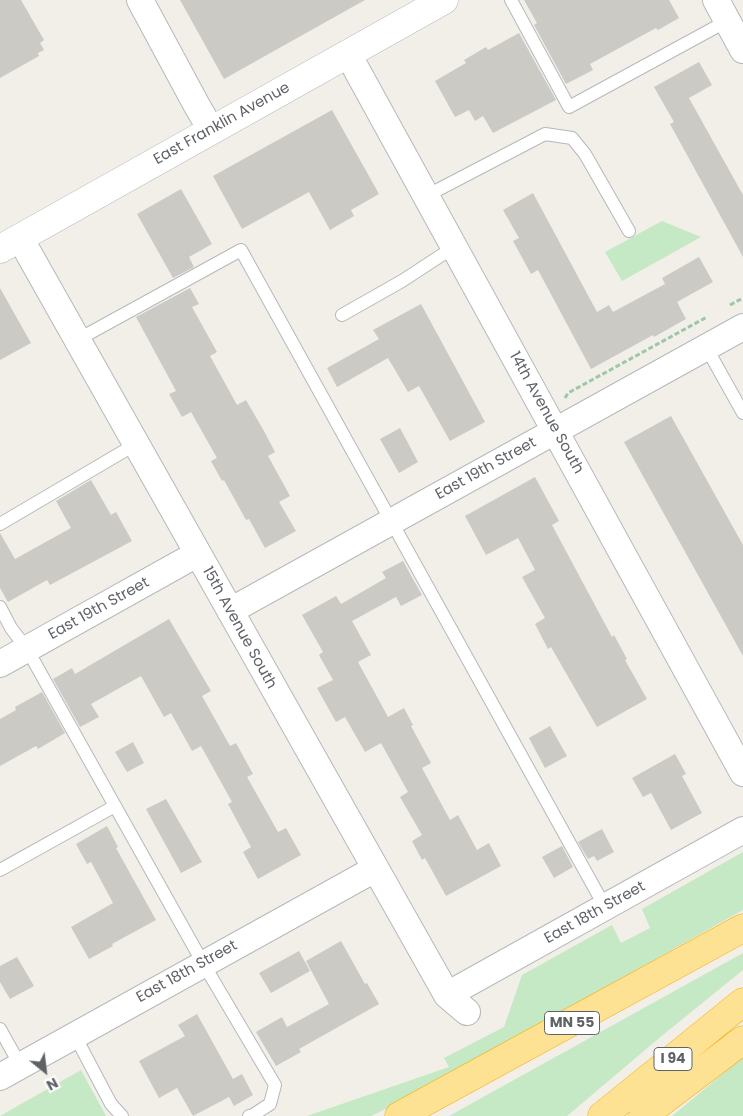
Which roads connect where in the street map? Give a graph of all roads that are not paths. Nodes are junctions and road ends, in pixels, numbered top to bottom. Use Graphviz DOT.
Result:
graph roads {
  1 [pos="140,0"];
  2 [pos="444,0"];
  3 [pos="511,0"];
  4 [pos="733,30"];
  5 [pos="348,54"];
  6 [pos="211,130"];
  7 [pos="426,196"];
  8 [pos="629,231"];
  9 [pos="10,244"];
  10 [pos="454,247"];
  11 [pos="342,314"];
  12 [pos="743,327"];
  13 [pos="77,340"];
  14 [pos="706,347"];
  15 [pos="743,413"];
  16 [pos="555,431"];
  17 [pos="136,444"];
  18 [pos="391,522"];
  19 [pos="0,524"];
  20 [pos="198,554"];
  21 [pos="0,607"];
  22 [pos="230,611"];
  23 [pos="27,649"];
  24 [pos="0,664"];
  25 [pos="743,773"];
  26 [pos="115,806"];
  27 [pos="743,830"];
  28 [pos="375,869"];
  29 [pos="0,870"];
  30 [pos="605,907"];
  31 [pos="743,928"];
  32 [pos="204,963"];
  33 [pos="446,995"];
  34 [pos="743,1002"];
  35 [pos="467,1012"];
  36 [pos="0,1029"];
  37 [pos="74,1034"];
  38 [pos="743,1040"];
  39 [pos="10,1071"];
  40 [pos="122,1116"];
  41 [pos="249,1116"];
  42 [pos="399,1116"];
  43 [pos="602,1116"];
  44 [pos="643,1116"];
  1 -- 6 [label="street"];
  2 -- 5 [label="main road, East Franklin Avenue"];
  3 -- 4 [label="lane"];
  5 -- 6 [label="main road, East Franklin Avenue"];
  5 -- 7 [label="street, 14th Avenue South"];
  6 -- 9 [label="main road, East Franklin Avenue"];
  7 -- 8 [label="lane"];
  7 -- 10 [label="street, 14th Avenue South"];
  9 -- 13 [label="street, 15th Avenue South"];
  10 -- 11 [label="lane"];
  10 -- 16 [label="street, 14th Avenue South"];
  12 -- 14 [label="street, East 19th Street"];
  13 -- 17 [label="street, 15th Avenue South"];
  13 -- 18 [label="lane"];
  14 -- 15 [label="lane"];
  14 -- 16 [label="street, East 19th Street"];
  16 -- 18 [label="street, East 19th Street"];
  16 -- 25 [label="street, 14th Avenue South"];
  17 -- 19 [label="lane"];
  17 -- 20 [label="street, 15th Avenue South"];
  18 -- 22 [label="street, East 19th Street"];
  18 -- 30 [label="lane"];
  20 -- 22 [label="street, 15th Avenue South"];
  20 -- 23 [label="street, East 19th Street"];
  21 -- 23 [label="lane"];
  22 -- 28 [label="street, 15th Avenue South"];
  23 -- 24 [label="street, East 19th Street"];
  23 -- 26 [label="lane"];
  26 -- 29 [label="lane"];
  26 -- 32 [label="lane"];
  27 -- 30 [label="street, East 18th Street"];
  28 -- 32 [label="street, East 18th Street"];
  28 -- 33 [label="street, 15th Avenue South"];
  30 -- 33 [label="street, East 18th Street"];
  31 -- 42 [label="highway, MN 55"];
  32 -- 37 [label="street, East 18th Street"];
  32 -- 41 [label="lane"];
  33 -- 35 [label="street, 15th Avenue South"];
  34 -- 43 [label="highway, I 94"];
  36 -- 39 [label="lane"];
  37 -- 39 [label="street, East 18th Street"];
  37 -- 40 [label="lane"];
  38 -- 44 [label="highway"];
}
